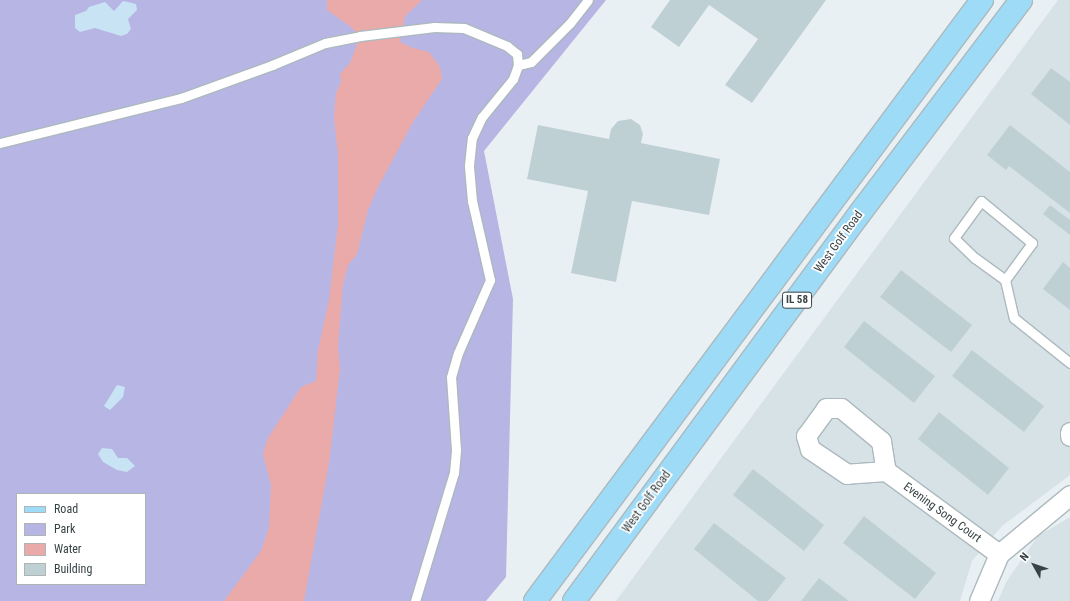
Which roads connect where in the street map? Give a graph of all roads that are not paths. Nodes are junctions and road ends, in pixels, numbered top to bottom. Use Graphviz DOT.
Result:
graph roads {
  1 [pos="588,0"];
  2 [pos="982,0"];
  3 [pos="1021,0"];
  4 [pos="518,65"];
  5 [pos="0,143"];
  6 [pos="1005,280"];
  7 [pos="1070,363"];
  8 [pos="1070,432"];
  9 [pos="1070,436"];
  10 [pos="886,471"];
  11 [pos="1070,495"];
  12 [pos="999,554"];
  13 [pos="415,601"];
  14 [pos="535,601"];
  15 [pos="574,601"];
  16 [pos="979,601"];
  1 -- 4 [label="lane"];
  2 -- 14 [label="main road, IL 58"];
  3 -- 15 [label="main road, West Golf Road / IL 58"];
  4 -- 5 [label="lane"];
  4 -- 13 [label="lane"];
  6 -- 6 [label="lane"];
  6 -- 7 [label="lane"];
  8 -- 9 [label="street"];
  10 -- 12 [label="street, Evening Song Court"];
  11 -- 12 [label="street"];
  12 -- 16 [label="street"];
}
